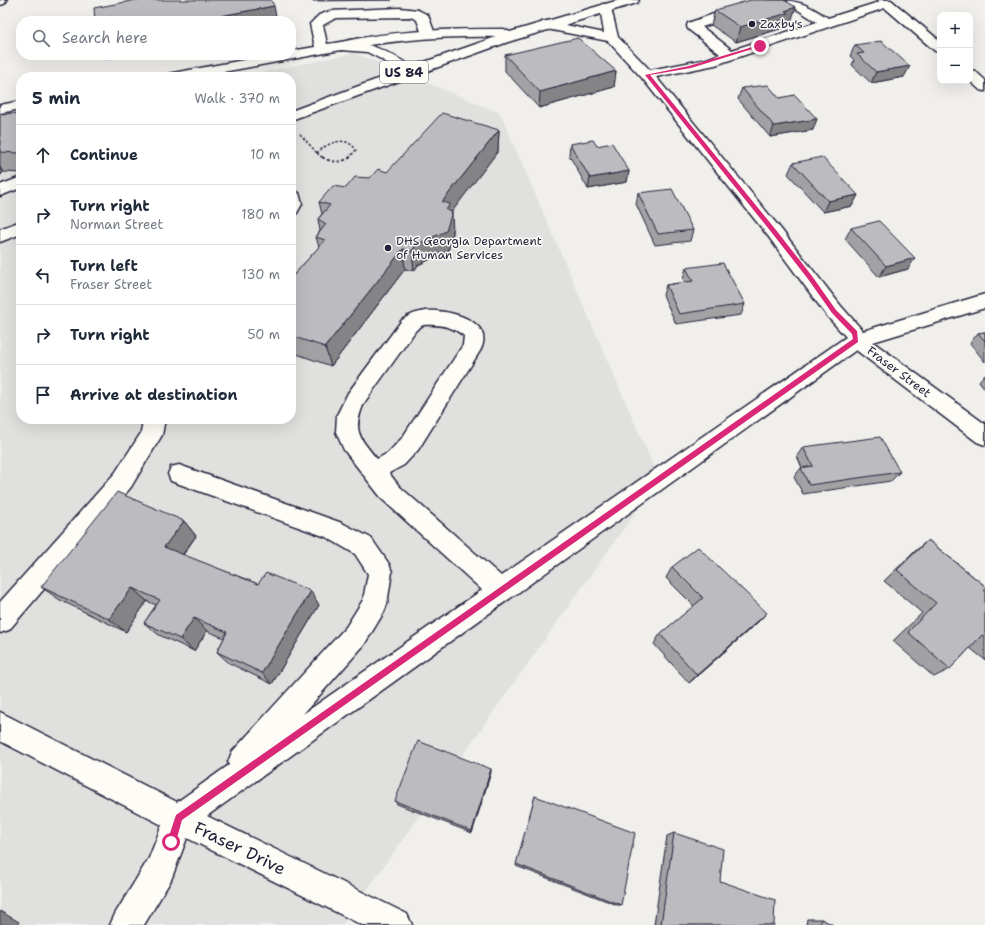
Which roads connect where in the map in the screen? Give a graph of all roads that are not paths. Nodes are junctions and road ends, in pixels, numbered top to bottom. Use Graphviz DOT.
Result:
graph roads {
  1 [pos="633,0"];
  2 [pos="883,1"];
  3 [pos="606,7"];
  4 [pos="827,23"];
  5 [pos="547,25"];
  6 [pos="428,34"];
  7 [pos="519,34"];
  8 [pos="612,38"];
  9 [pos="341,46"];
  10 [pos="937,46"];
  11 [pos="322,50"];
  12 [pos="296,55"];
  13 [pos="730,55"];
  14 [pos="267,60"];
  15 [pos="409,71"];
  16 [pos="201,72"];
  17 [pos="647,75"];
  18 [pos="973,76"];
  19 [pos="985,86"];
  20 [pos="16,106"];
  21 [pos="0,109"];
  22 [pos="296,114"];
  23 [pos="16,184"];
  24 [pos="0,191"];
  25 [pos="16,229"];
  26 [pos="0,236"];
  27 [pos="985,300"];
  28 [pos="856,340"];
  29 [pos="153,424"];
  30 [pos="985,436"];
  31 [pos="373,471"];
  32 [pos="179,474"];
  33 [pos="500,591"];
  34 [pos="0,621"];
  35 [pos="0,726"];
  36 [pos="217,791"];
  37 [pos="179,818"];
  38 [pos="126,925"];
  39 [pos="396,925"];
  1 -- 3 [label="main road, US 84"];
  2 -- 4 [label="main road"];
  2 -- 10 [label="main road"];
  3 -- 5 [label="main road, US 84"];
  3 -- 8 [label="main road"];
  4 -- 13 [label="main road"];
  4 -- 13 [label="main road"];
  5 -- 7 [label="main road, US 84"];
  5 -- 8 [label="main road"];
  6 -- 7 [label="main road"];
  6 -- 9 [label="main road"];
  6 -- 11 [label="main road"];
  7 -- 15 [label="main road, US 84"];
  8 -- 17 [label="main road, Fraser Street"];
  9 -- 11 [label="main road"];
  9 -- 15 [label="main road"];
  11 -- 12 [label="main road"];
  13 -- 17 [label="main road"];
  14 -- 16 [label="main road"];
  15 -- 22 [label="main road, US 84"];
  17 -- 28 [label="main road, Fraser Street"];
  18 -- 19 [label="main road"];
  20 -- 21 [label="main road"];
  23 -- 24 [label="main road"];
  25 -- 26 [label="main road"];
  27 -- 28 [label="main road"];
  28 -- 30 [label="main road, Fraser Street"];
  28 -- 33 [label="main road"];
  29 -- 34 [label="main road"];
  31 -- 31 [label="main road"];
  31 -- 33 [label="main road"];
  32 -- 36 [label="main road"];
  33 -- 36 [label="main road"];
  35 -- 37 [label="main road, Fraser Drive"];
  36 -- 37 [label="main road"];
  37 -- 38 [label="main road"];
  37 -- 39 [label="main road, Fraser Drive"];
}
